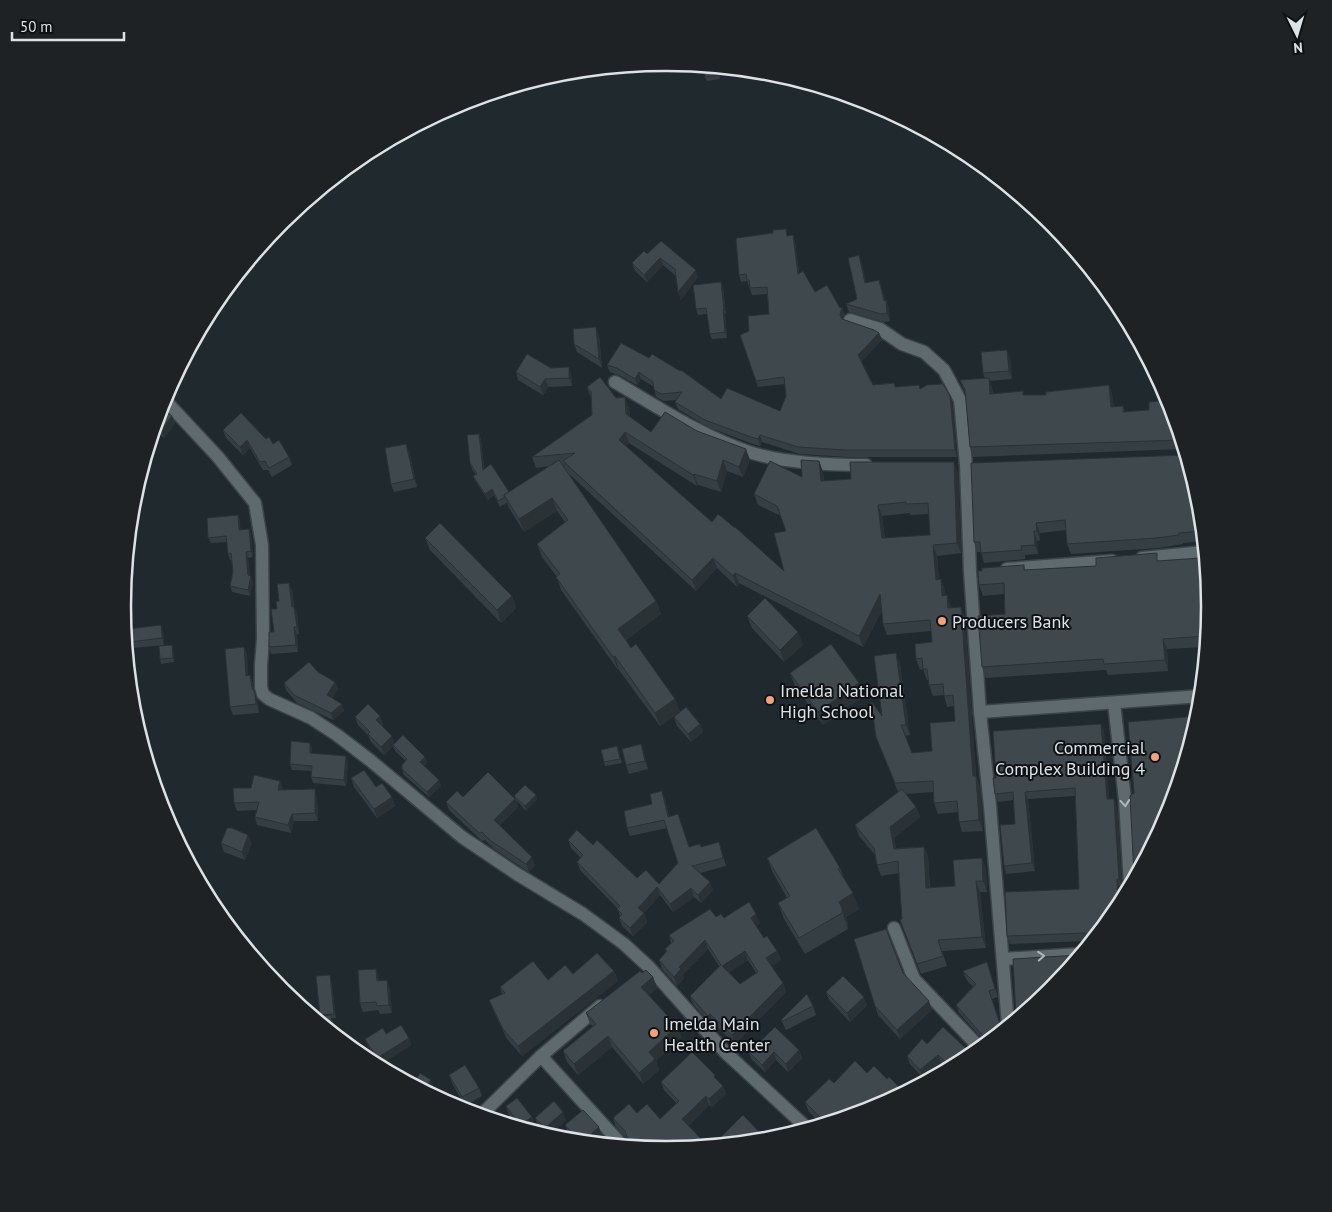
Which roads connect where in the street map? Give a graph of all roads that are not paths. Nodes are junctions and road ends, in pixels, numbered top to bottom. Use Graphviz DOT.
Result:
graph roads {
  1 [pos="850,320"];
  2 [pos="615,382"];
  3 [pos="170,406"];
  4 [pos="876,465"];
  5 [pos="1198,553"];
  6 [pos="999,570"];
  7 [pos="1192,697"];
  8 [pos="1114,702"];
  9 [pos="980,712"];
  10 [pos="1129,873"];
  11 [pos="894,928"];
  12 [pos="1072,955"];
  13 [pos="1003,959"];
  14 [pos="610,998"];
  15 [pos="1007,1017"];
  16 [pos="975,1042"];
  17 [pos="542,1056"];
  18 [pos="487,1109"];
  19 [pos="802,1123"];
  20 [pos="616,1138"];
  1 -- 9 [label="street"];
  2 -- 4 [label="street"];
  3 -- 19 [label="street"];
  5 -- 6 [label="street"];
  7 -- 8 [label="street"];
  8 -- 9 [label="street"];
  8 -- 10 [label="street, one-way"];
  9 -- 13 [label="street"];
  11 -- 16 [label="street"];
  13 -- 12 [label="street, one-way"];
  13 -- 15 [label="street"];
  14 -- 17 [label="street"];
  17 -- 18 [label="street"];
  17 -- 20 [label="street"];
}
